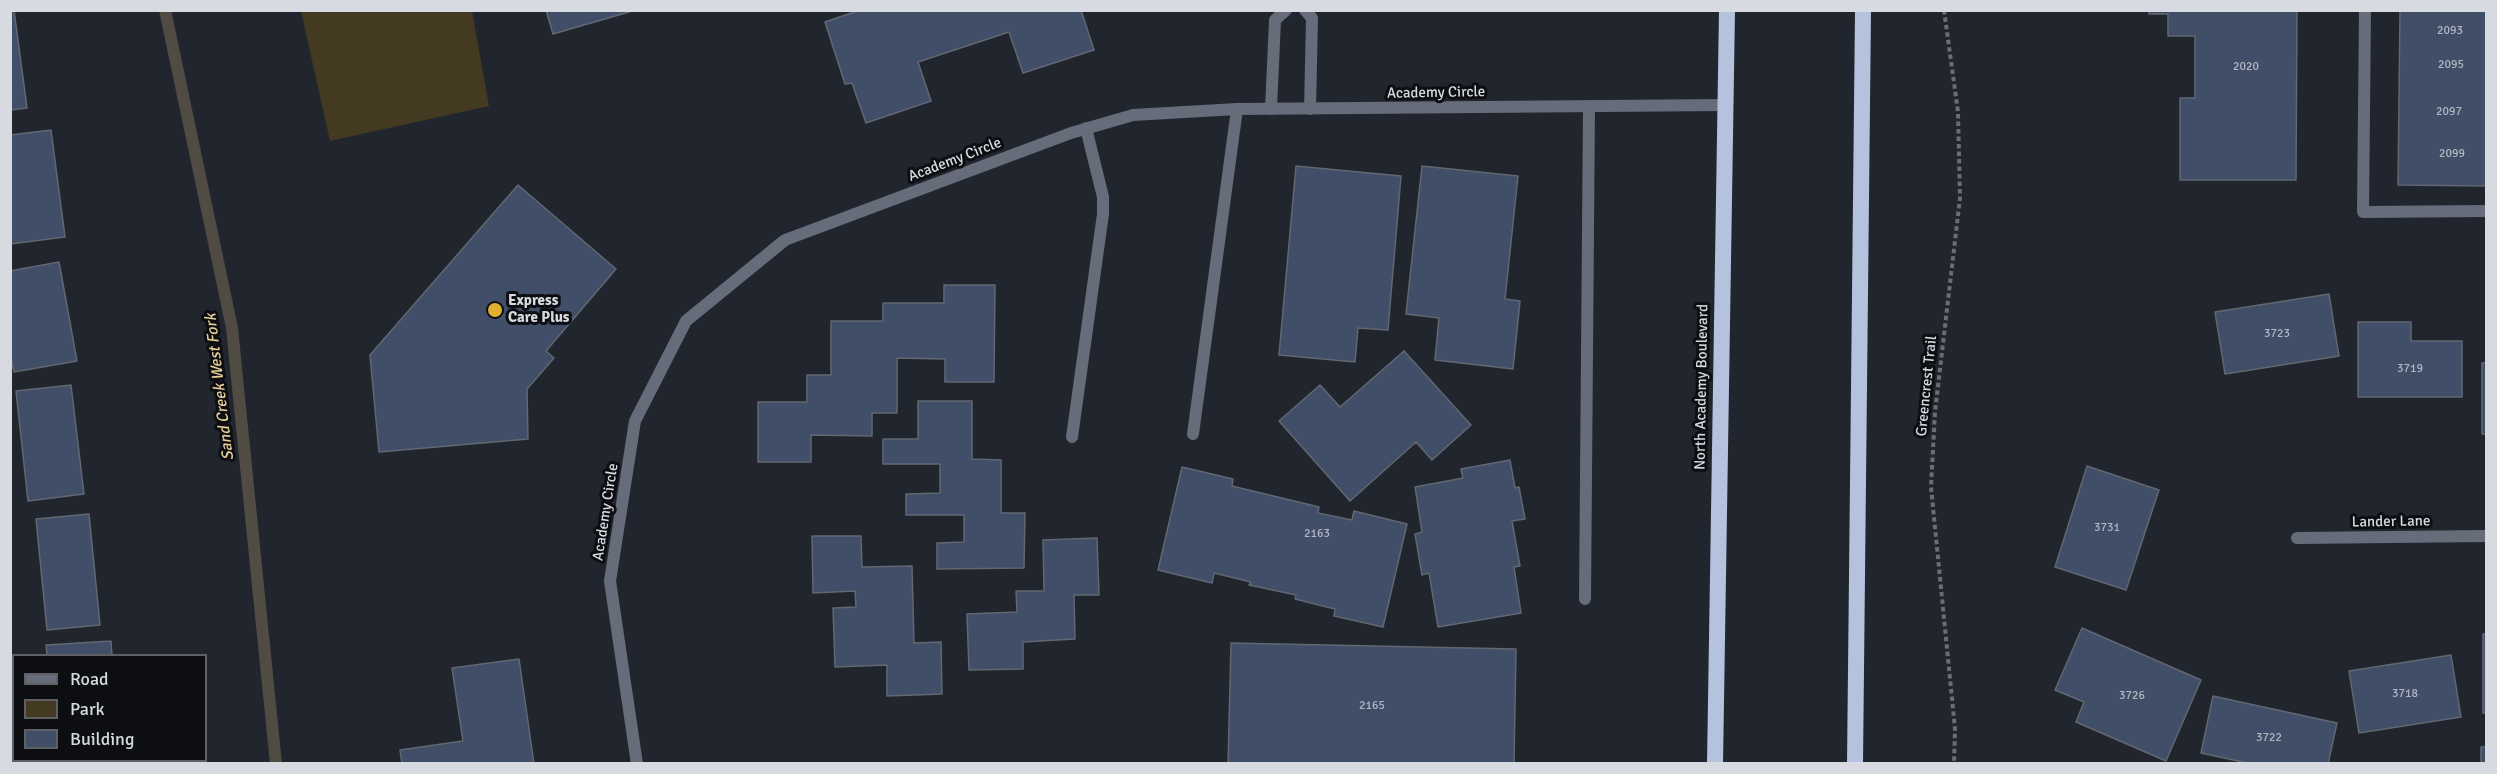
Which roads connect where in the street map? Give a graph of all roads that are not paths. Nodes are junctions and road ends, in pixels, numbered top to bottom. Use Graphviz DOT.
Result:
graph roads {
  1 [pos="1286,10"];
  2 [pos="1305,10"];
  3 [pos="1727,10"];
  4 [pos="1863,10"];
  5 [pos="2365,10"];
  6 [pos="1724,105"];
  7 [pos="1589,106"];
  8 [pos="1237,109"];
  9 [pos="1271,109"];
  10 [pos="1310,109"];
  11 [pos="1086,128"];
  12 [pos="2487,211"];
  13 [pos="1193,434"];
  14 [pos="1072,437"];
  15 [pos="2487,536"];
  16 [pos="2297,538"];
  17 [pos="1585,600"];
  18 [pos="637,764"];
  19 [pos="1715,764"];
  20 [pos="1855,764"];
  1 -- 9 [label="street"];
  2 -- 10 [label="street"];
  3 -- 6 [label="highway, North Academy Boulevard"];
  4 -- 20 [label="highway"];
  5 -- 12 [label="street"];
  6 -- 7 [label="street, Academy Circle"];
  6 -- 19 [label="highway, North Academy Boulevard"];
  7 -- 10 [label="street, Academy Circle"];
  7 -- 17 [label="street"];
  8 -- 9 [label="street, Academy Circle"];
  8 -- 11 [label="street, Academy Circle"];
  8 -- 13 [label="street"];
  9 -- 10 [label="street, Academy Circle"];
  11 -- 14 [label="street"];
  11 -- 18 [label="street, Academy Circle"];
  15 -- 16 [label="street, Lander Lane"];
}
